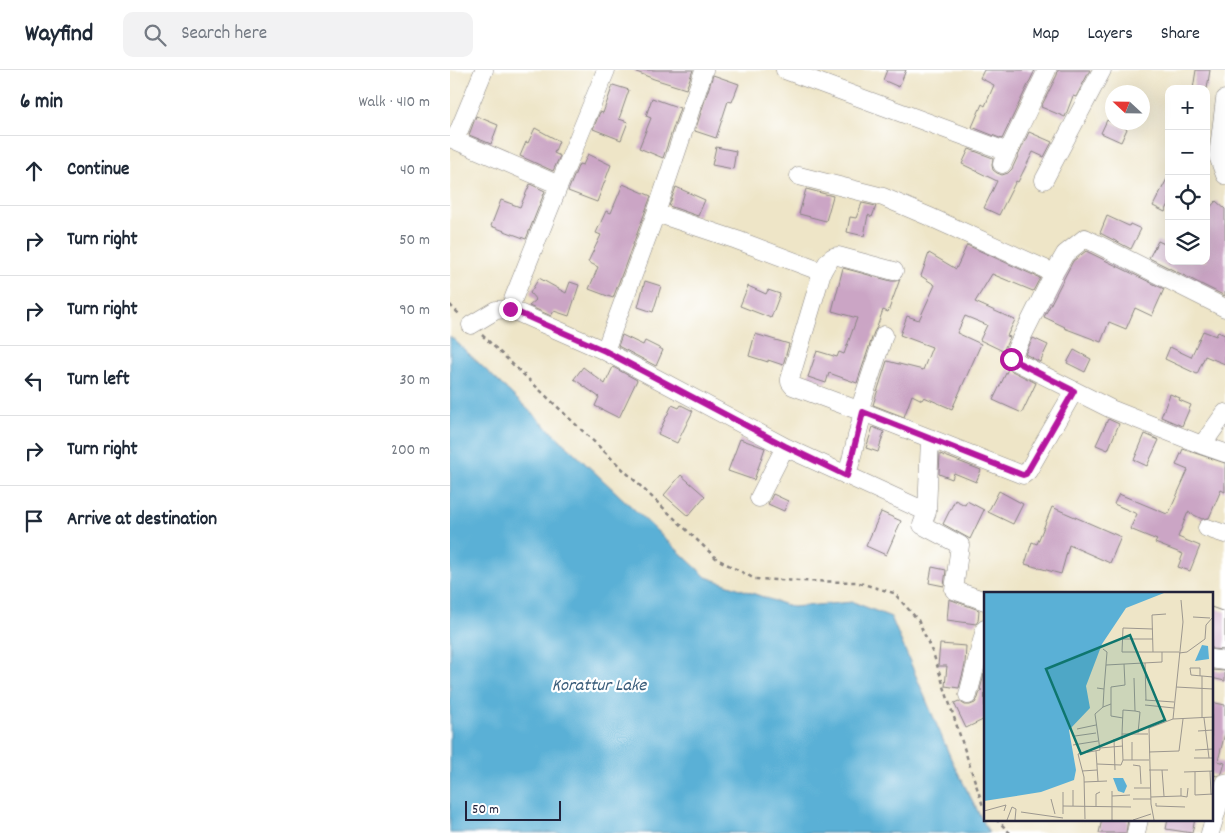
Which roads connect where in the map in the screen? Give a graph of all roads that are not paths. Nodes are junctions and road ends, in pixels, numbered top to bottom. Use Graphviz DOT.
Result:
graph roads {
  1 [pos="484,70"];
  2 [pos="606,70"];
  3 [pos="704,70"];
  4 [pos="784,70"];
  5 [pos="1047,70"];
  6 [pos="1102,70"];
  7 [pos="1225,99"];
  8 [pos="452,139"];
  9 [pos="1225,175"];
  10 [pos="799,176"];
  11 [pos="1044,180"];
  12 [pos="559,185"];
  13 [pos="656,213"];
  14 [pos="894,271"];
  15 [pos="822,272"];
  16 [pos="1054,274"];
  17 [pos="1225,308"];
  18 [pos="510,309"];
  19 [pos="471,325"];
  20 [pos="884,336"];
  21 [pos="605,351"];
  22 [pos="1074,391"];
  23 [pos="861,412"];
  24 [pos="1225,413"];
  25 [pos="930,438"];
  26 [pos="1202,444"];
  27 [pos="785,446"];
  28 [pos="1225,453"];
  29 [pos="847,476"];
  30 [pos="759,498"];
  31 [pos="927,512"];
  32 [pos="1207,528"];
  33 [pos="1225,534"];
  34 [pos="984,601"];
  35 [pos="984,634"];
  36 [pos="1212,659"];
  37 [pos="1225,661"];
  38 [pos="968,695"];
  39 [pos="1225,783"];
  40 [pos="1139,820"];
  41 [pos="1136,833"];
  42 [pos="1210,833"];
  1 -- 8 [label="street"];
  2 -- 12 [label="street"];
  3 -- 13 [label="street"];
  4 -- 5 [label="street"];
  6 -- 11 [label="street"];
  7 -- 9 [label="street"];
  8 -- 12 [label="street"];
  10 -- 16 [label="street"];
  12 -- 18 [label="street"];
  13 -- 15 [label="street"];
  13 -- 21 [label="street"];
  14 -- 15 [label="street"];
  15 -- 23 [label="street"];
  16 -- 17 [label="street"];
  16 -- 22 [label="street"];
  18 -- 19 [label="street"];
  18 -- 21 [label="street"];
  20 -- 23 [label="street"];
  21 -- 27 [label="street"];
  22 -- 25 [label="street"];
  22 -- 26 [label="street"];
  23 -- 25 [label="street"];
  23 -- 29 [label="street"];
  24 -- 26 [label="street"];
  25 -- 31 [label="street"];
  26 -- 28 [label="street"];
  27 -- 29 [label="street"];
  27 -- 30 [label="street"];
  29 -- 31 [label="street"];
  31 -- 34 [label="street"];
  32 -- 33 [label="street"];
  35 -- 38 [label="street"];
  36 -- 37 [label="street"];
  39 -- 42 [label="street"];
  40 -- 41 [label="street"];
}
